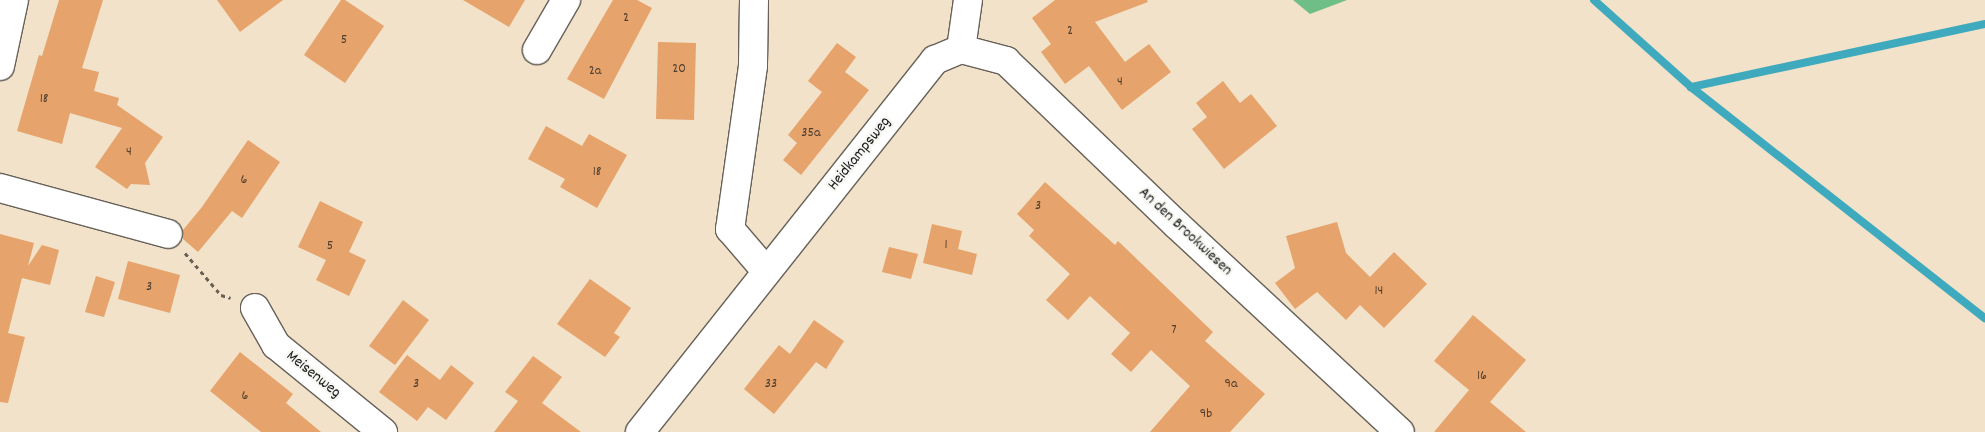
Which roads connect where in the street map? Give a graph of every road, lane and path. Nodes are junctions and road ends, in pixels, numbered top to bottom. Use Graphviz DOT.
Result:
graph roads {
  1 [pos="14,0"];
  2 [pos="566,0"];
  3 [pos="754,0"];
  4 [pos="968,0"];
  5 [pos="962,49"];
  6 [pos="537,50"];
  7 [pos="0,66"];
  8 [pos="0,188"];
  9 [pos="168,234"];
  10 [pos="766,271"];
  11 [pos="255,308"];
  12 [pos="383,432"];
  13 [pos="640,432"];
  14 [pos="1400,432"];
  1 -- 7 [label="street"];
  2 -- 6 [label="street"];
  3 -- 10 [label="street"];
  4 -- 5 [label="street"];
  5 -- 10 [label="street, Heidkampsweg"];
  5 -- 14 [label="street, An den Brookwiesen"];
  8 -- 9 [label="street"];
  9 -- 11 [label="path"];
  10 -- 13 [label="street, Heidkampsweg"];
  11 -- 12 [label="street, Meisenweg"];
}
